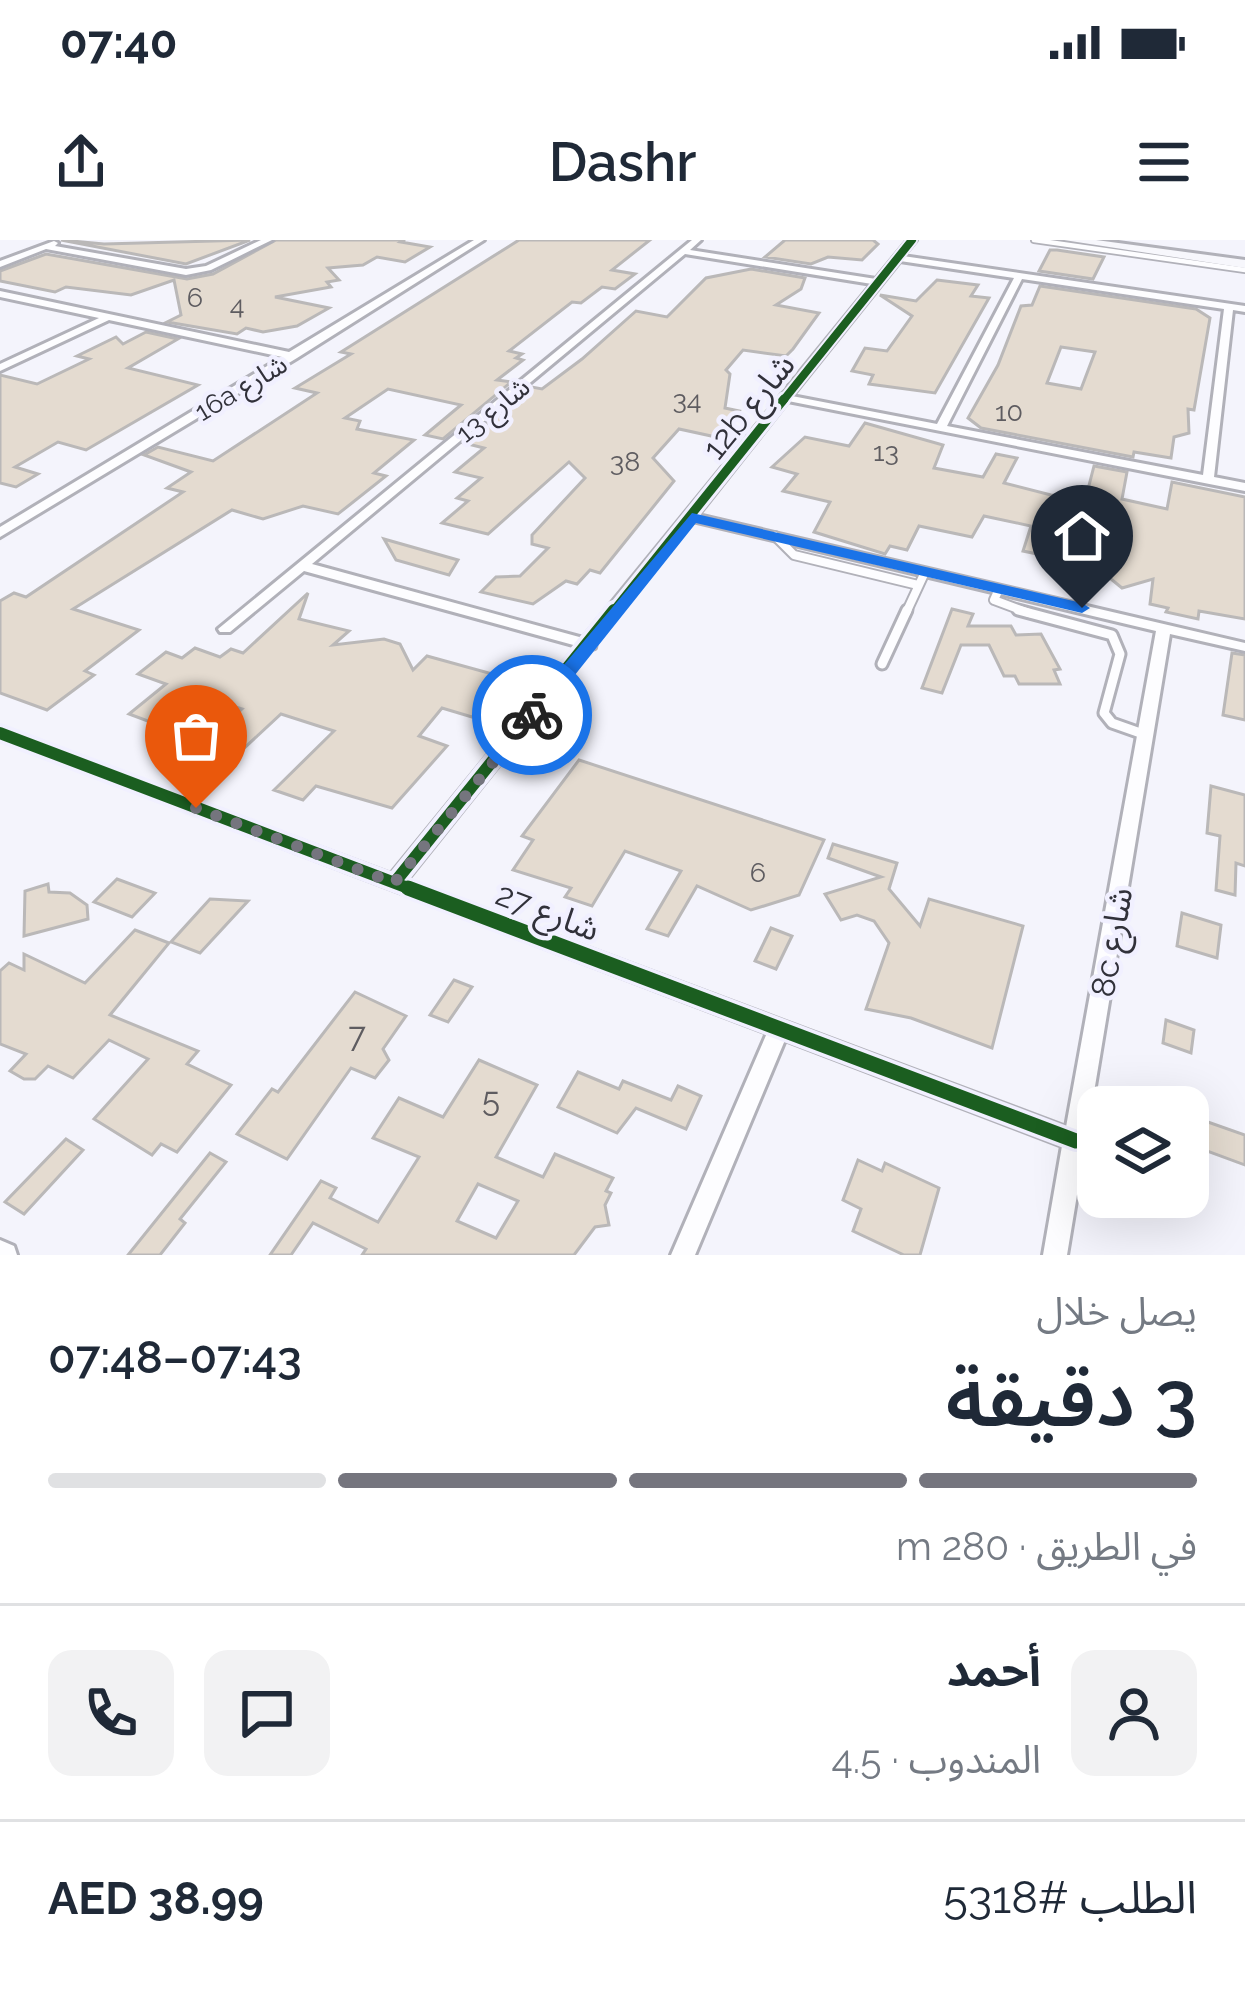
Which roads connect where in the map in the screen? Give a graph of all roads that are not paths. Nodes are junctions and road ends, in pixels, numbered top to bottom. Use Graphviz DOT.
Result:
graph roads {
  1 [pos="61,240"];
  2 [pos="268,240"];
  3 [pos="480,240"];
  4 [pos="697,240"];
  5 [pos="912,240"];
  6 [pos="1034,240"];
  7 [pos="1070,240"];
  8 [pos="1121,240"];
  9 [pos="44,247"];
  10 [pos="682,251"];
  11 [pos="898,258"];
  12 [pos="1245,263"];
  13 [pos="0,264"];
  14 [pos="1019,276"];
  15 [pos="875,282"];
  16 [pos="0,294"];
  17 [pos="1229,307"];
  18 [pos="1245,309"];
  19 [pos="108,316"];
  20 [pos="293,356"];
  21 [pos="0,368"];
  22 [pos="788,398"];
  23 [pos="940,428"];
  24 [pos="1208,480"];
  25 [pos="1245,487"];
  26 [pos="692,517"];
  27 [pos="0,532"];
  28 [pos="302,566"];
  29 [pos="922,578"];
  30 [pos="999,589"];
  31 [pos="1164,628"];
  32 [pos="225,629"];
  33 [pos="590,645"];
  34 [pos="1245,647"];
  35 [pos="882,664"];
  36 [pos="0,733"];
  37 [pos="1146,736"];
  38 [pos="394,883"];
  39 [pos="780,1028"];
  40 [pos="1076,1141"];
  41 [pos="683,1255"];
  42 [pos="1055,1255"];
  1 -- 9 [label="street"];
  2 -- 9 [label="street"];
  3 -- 20 [label="street, 16a شارع"];
  4 -- 10 [label="street, شارع 13"];
  5 -- 11 [label="street, 12b شارع"];
  6 -- 12 [label="lane"];
  7 -- 12 [label="street"];
  8 -- 12 [label="street"];
  9 -- 13 [label="street"];
  10 -- 15 [label="street"];
  10 -- 28 [label="street, شارع 13"];
  11 -- 14 [label="street"];
  11 -- 15 [label="street, 12b شارع"];
  14 -- 17 [label="street"];
  14 -- 23 [label="street"];
  15 -- 22 [label="street, 12b شارع"];
  16 -- 19 [label="street"];
  17 -- 18 [label="street"];
  17 -- 24 [label="street"];
  19 -- 20 [label="street"];
  19 -- 21 [label="street"];
  20 -- 27 [label="street, 16a شارع"];
  22 -- 23 [label="street"];
  22 -- 26 [label="street, 12b شارع"];
  23 -- 24 [label="street"];
  24 -- 25 [label="street"];
  26 -- 29 [label="street"];
  26 -- 33 [label="street, 12b شارع"];
  28 -- 32 [label="street, شارع 13"];
  28 -- 33 [label="street"];
  29 -- 30 [label="street"];
  29 -- 35 [label="lane"];
  30 -- 31 [label="street"];
  30 -- 37 [label="lane"];
  31 -- 34 [label="street"];
  31 -- 37 [label="street, 8c شارع"];
  33 -- 38 [label="street, 12b شارع"];
  36 -- 38 [label="street, شارع 27"];
  37 -- 40 [label="street, 8c شارع"];
  38 -- 39 [label="street, شارع 27"];
  39 -- 40 [label="street, شارع 27"];
  39 -- 41 [label="street"];
  40 -- 42 [label="street, 8c شارع"];
}
